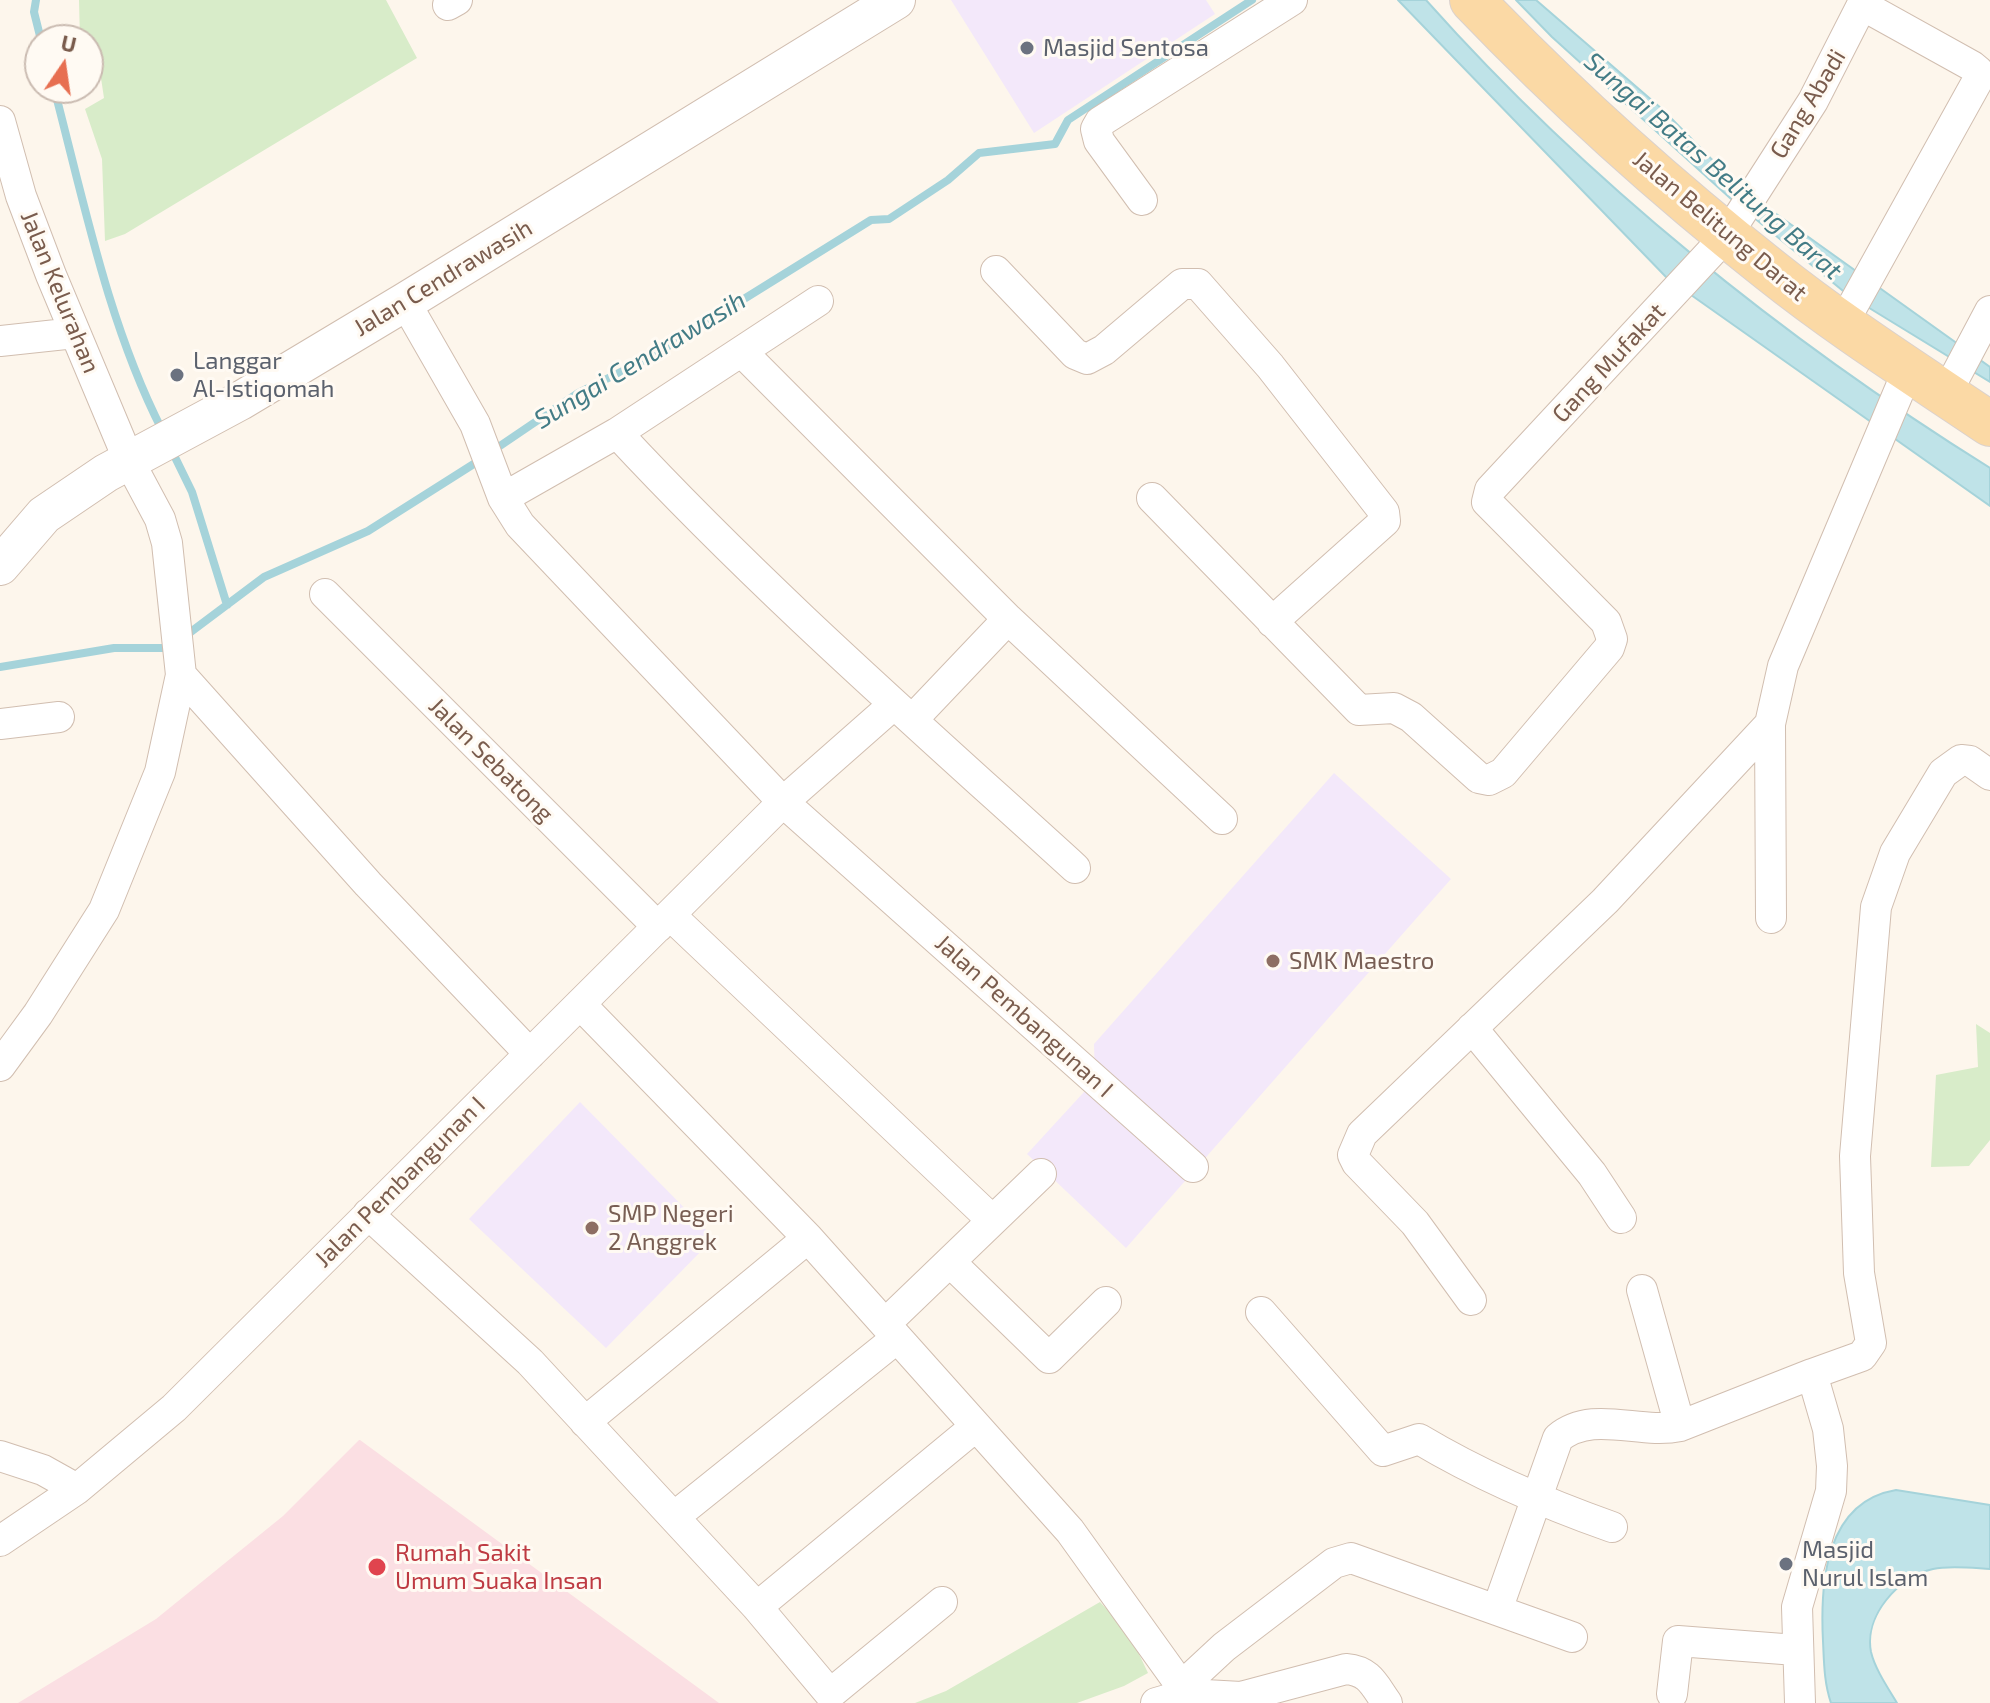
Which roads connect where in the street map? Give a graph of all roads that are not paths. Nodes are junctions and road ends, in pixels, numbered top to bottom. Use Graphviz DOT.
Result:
graph roads {
  1 [pos="1292,0"];
  2 [pos="1472,0"];
  3 [pos="1864,3"];
  4 [pos="872,6"];
  5 [pos="0,121"];
  6 [pos="10,196"];
  7 [pos="1142,200"];
  8 [pos="1731,225"];
  9 [pos="996,271"];
  10 [pos="818,301"];
  11 [pos="405,302"];
  12 [pos="1854,304"];
  13 [pos="1990,311"];
  14 [pos="75,333"];
  15 [pos="0,341"];
  16 [pos="742,352"];
  17 [pos="1908,370"];
  18 [pos="1959,372"];
  19 [pos="1990,424"];
  20 [pos="617,433"];
  21 [pos="137,456"];
  22 [pos="501,493"];
  23 [pos="1152,498"];
  24 [pos="7,547"];
  25 [pos="325,594"];
  26 [pos="1008,619"];
  27 [pos="1272,622"];
  28 [pos="180,668"];
  29 [pos="902,713"];
  30 [pos="59,717"];
  31 [pos="0,724"];
  32 [pos="1770,724"];
  33 [pos="1990,775"];
  34 [pos="783,802"];
  35 [pos="1222,819"];
  36 [pos="1075,868"];
  37 [pos="1771,918"];
  38 [pos="664,921"];
  39 [pos="580,1004"];
  40 [pos="1472,1028"];
  41 [pos="530,1054"];
  42 [pos="0,1066"];
  43 [pos="1193,1167"];
  44 [pos="1041,1174"];
  45 [pos="368,1214"];
  46 [pos="1621,1218"];
  47 [pos="992,1220"];
  48 [pos="808,1238"];
  49 [pos="950,1262"];
  50 [pos="1642,1290"];
  51 [pos="1471,1300"];
  52 [pos="1106,1302"];
  53 [pos="1261,1312"];
  54 [pos="891,1331"];
  55 [pos="1812,1374"];
  56 [pos="585,1422"];
  57 [pos="1680,1426"];
  58 [pos="975,1427"];
  59 [pos="0,1456"];
  60 [pos="77,1489"];
  61 [pos="1534,1499"];
  62 [pos="674,1517"];
  63 [pos="1612,1527"];
  64 [pos="0,1541"];
  65 [pos="942,1602"];
  66 [pos="757,1607"];
  67 [pos="1497,1610"];
  68 [pos="1572,1637"];
  69 [pos="1796,1650"];
  70 [pos="1185,1690"];
  71 [pos="1672,1694"];
  72 [pos="1241,1700"];
  73 [pos="1156,1703"];
  74 [pos="1387,1703"];
  75 [pos="1800,1703"];
  1 -- 7 [label="street"];
  2 -- 8 [label="main road, Jalan Belitung Darat"];
  3 -- 8 [label="street, Gang Abadi"];
  3 -- 12 [label="street"];
  4 -- 11 [label="street, Jalan Cendrawasih"];
  5 -- 6 [label="street, Jalan Kelurahan"];
  6 -- 14 [label="street, Jalan Kelurahan"];
  8 -- 12 [label="main road, Jalan Belitung Darat"];
  8 -- 27 [label="street, Gang Mufakat"];
  9 -- 27 [label="street"];
  10 -- 16 [label="street"];
  11 -- 21 [label="street, Jalan Cendrawasih"];
  11 -- 22 [label="street, Jalan Pembangunan I"];
  12 -- 17 [label="main road, Jalan Belitung Darat"];
  13 -- 18 [label="street"];
  14 -- 15 [label="street"];
  14 -- 21 [label="street, Jalan Kelurahan"];
  16 -- 20 [label="street"];
  16 -- 26 [label="street"];
  17 -- 18 [label="main road, Jalan Belitung Darat"];
  17 -- 32 [label="street"];
  18 -- 19 [label="main road, Jalan Belitung Darat"];
  20 -- 22 [label="street"];
  20 -- 29 [label="street"];
  21 -- 24 [label="street, Jalan Cendrawasih"];
  21 -- 28 [label="street, Jalan Kelurahan"];
  22 -- 34 [label="street, Jalan Pembangunan I"];
  23 -- 27 [label="street"];
  25 -- 38 [label="street, Jalan Sebatong"];
  26 -- 29 [label="street"];
  26 -- 35 [label="street"];
  28 -- 41 [label="street"];
  28 -- 42 [label="street"];
  29 -- 34 [label="street"];
  29 -- 36 [label="street"];
  30 -- 31 [label="street"];
  32 -- 37 [label="street"];
  32 -- 40 [label="street"];
  33 -- 55 [label="street"];
  34 -- 38 [label="street, Jalan Pembangunan I"];
  34 -- 43 [label="street, Jalan Pembangunan I"];
  38 -- 39 [label="street, Jalan Pembangunan I"];
  38 -- 47 [label="street, Jalan Sebatong"];
  39 -- 41 [label="street, Jalan Pembangunan I"];
  39 -- 48 [label="street"];
  40 -- 46 [label="street"];
  40 -- 51 [label="street"];
  41 -- 45 [label="street, Jalan Pembangunan I"];
  44 -- 47 [label="street"];
  45 -- 56 [label="street"];
  45 -- 60 [label="street, Jalan Pembangunan I"];
  47 -- 49 [label="street"];
  48 -- 54 [label="street"];
  48 -- 56 [label="street"];
  49 -- 52 [label="street"];
  49 -- 54 [label="street"];
  50 -- 57 [label="street"];
  53 -- 61 [label="street"];
  54 -- 58 [label="street"];
  54 -- 62 [label="street"];
  55 -- 57 [label="street"];
  55 -- 69 [label="street"];
  56 -- 62 [label="street"];
  57 -- 61 [label="street"];
  58 -- 66 [label="street"];
  58 -- 70 [label="street"];
  59 -- 60 [label="street"];
  60 -- 64 [label="street, Jalan Pembangunan I"];
  61 -- 63 [label="street"];
  61 -- 67 [label="street"];
  62 -- 66 [label="street"];
  65 -- 66 [label="street"];
  67 -- 68 [label="street"];
  67 -- 70 [label="street"];
  69 -- 71 [label="street"];
  69 -- 75 [label="street"];
  70 -- 72 [label="street"];
  70 -- 73 [label="street"];
  72 -- 74 [label="street"];
}
